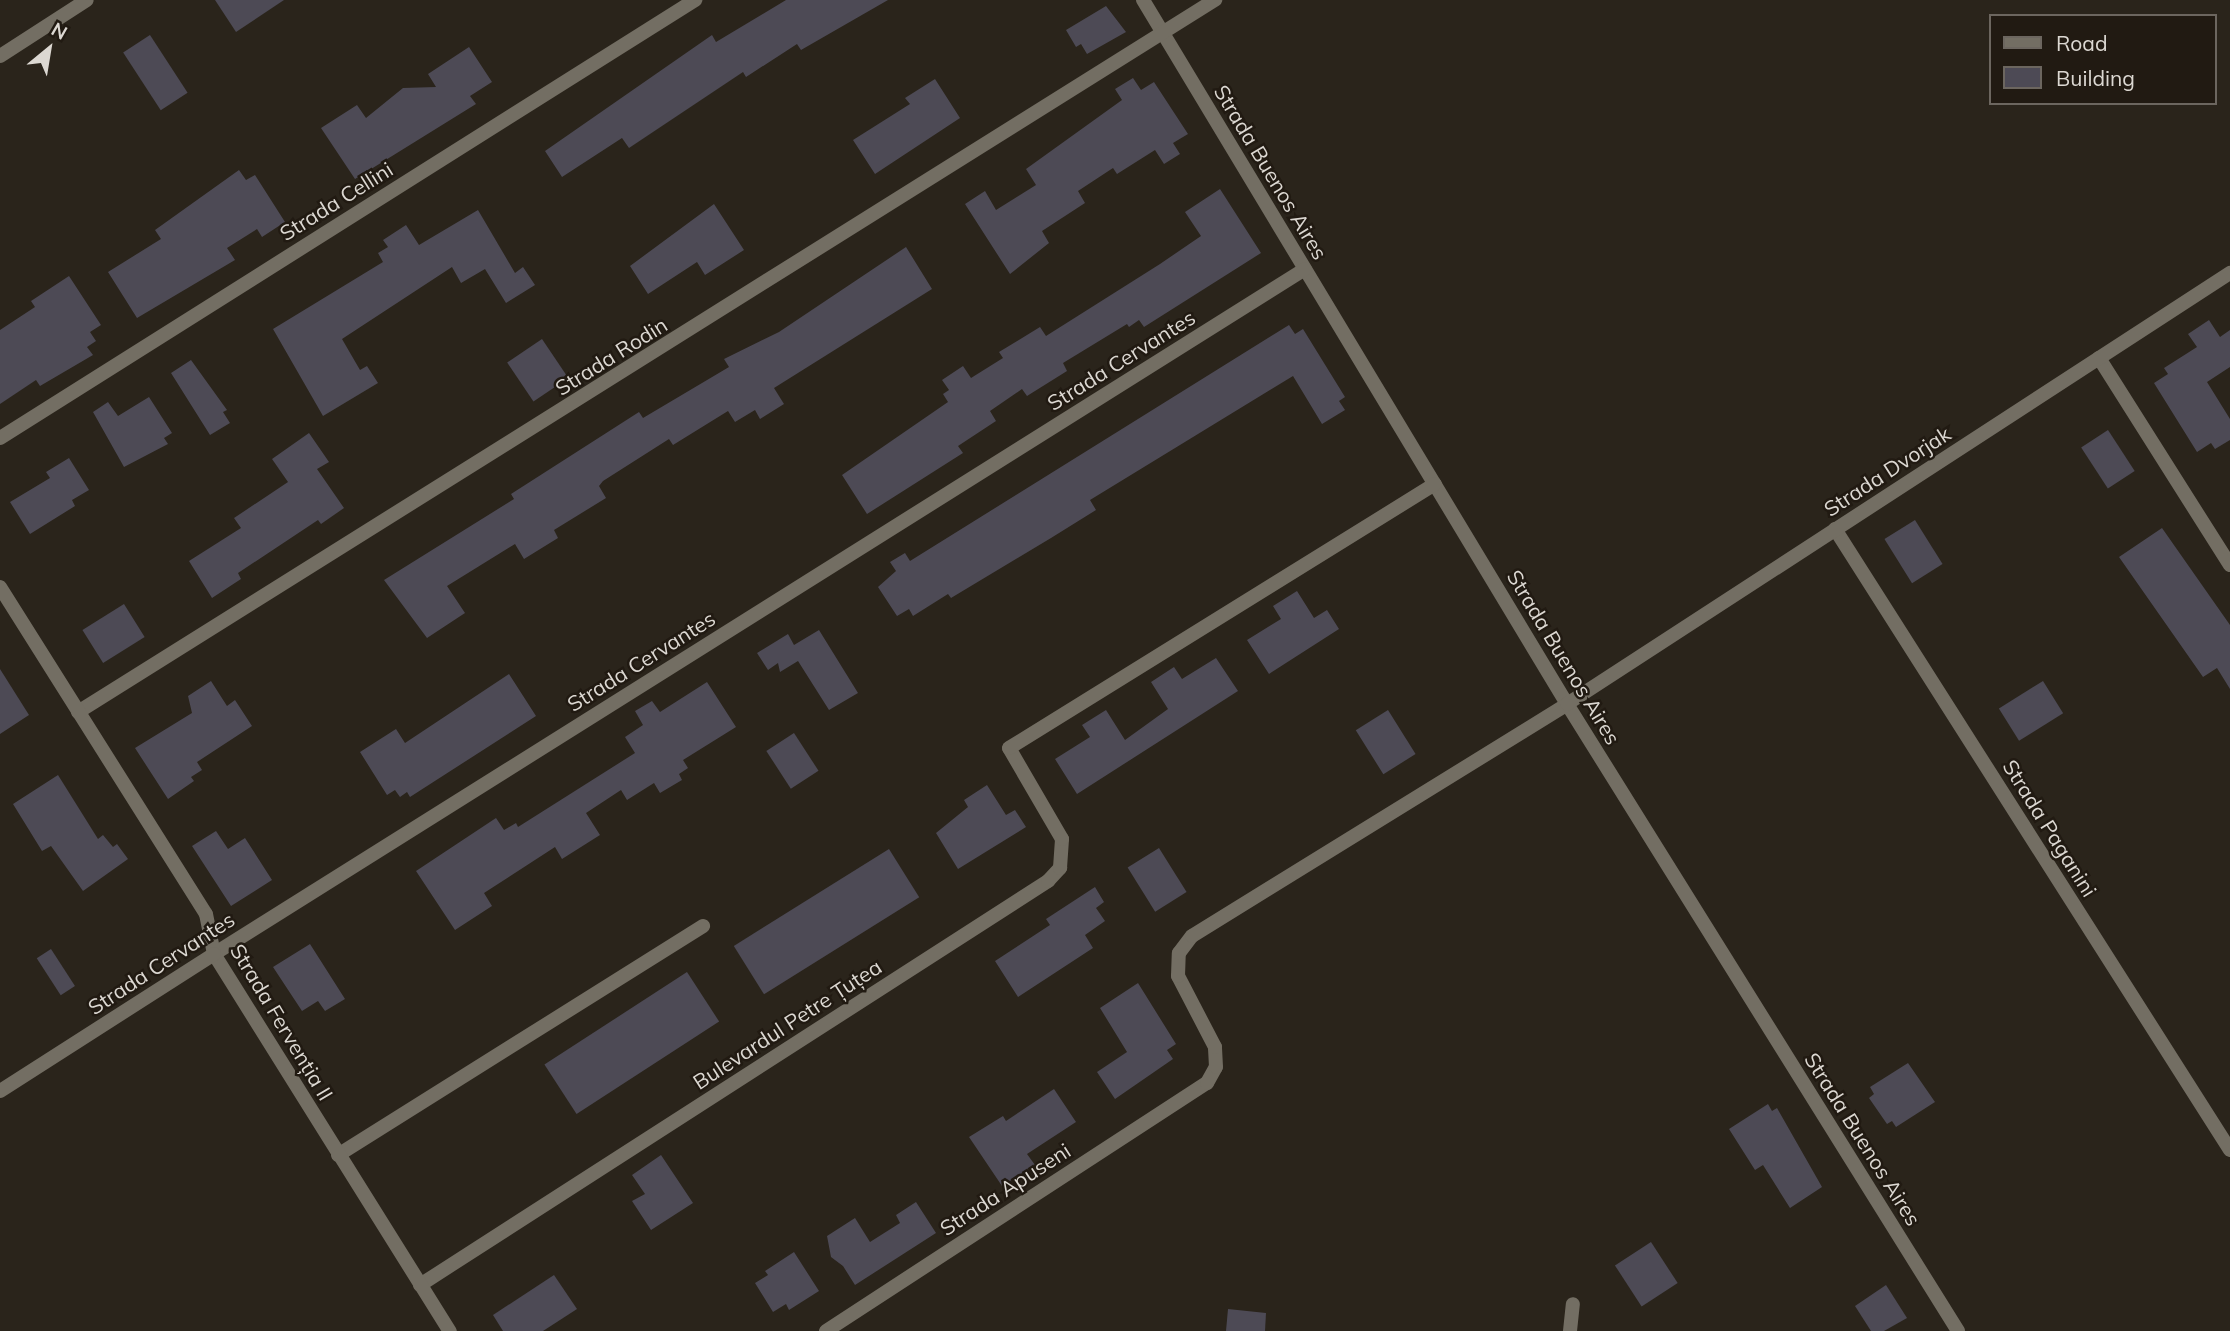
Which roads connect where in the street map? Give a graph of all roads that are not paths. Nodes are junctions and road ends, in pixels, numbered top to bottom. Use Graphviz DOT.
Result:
graph roads {
  1 [pos="87,0"];
  2 [pos="695,0"];
  3 [pos="1143,0"];
  4 [pos="1215,0"];
  5 [pos="1163,33"];
  6 [pos="0,56"];
  7 [pos="1305,269"];
  8 [pos="2230,273"];
  9 [pos="2099,358"];
  10 [pos="0,438"];
  11 [pos="1435,484"];
  12 [pos="1835,529"];
  13 [pos="2230,565"];
  14 [pos="0,587"];
  15 [pos="1567,704"];
  16 [pos="78,712"];
  17 [pos="703,926"];
  18 [pos="214,954"];
  19 [pos="1206,1083"];
  20 [pos="0,1091"];
  21 [pos="2230,1150"];
  22 [pos="338,1155"];
  23 [pos="420,1285"];
  24 [pos="1573,1304"];
  25 [pos="450,1331"];
  26 [pos="826,1331"];
  27 [pos="1570,1331"];
  28 [pos="1958,1331"];
  1 -- 6 [label="street"];
  2 -- 10 [label="street, Strada Cellini"];
  3 -- 5 [label="street, Strada Buenos Aires"];
  4 -- 5 [label="street, Strada Rodin"];
  5 -- 7 [label="street, Strada Buenos Aires"];
  5 -- 16 [label="street, Strada Rodin"];
  7 -- 11 [label="street, Strada Buenos Aires"];
  7 -- 18 [label="street, Strada Cervantes"];
  8 -- 9 [label="street, Strada Dvorjak"];
  9 -- 12 [label="street, Strada Dvorjak"];
  9 -- 13 [label="street"];
  11 -- 15 [label="street, Strada Buenos Aires"];
  11 -- 23 [label="street, Bulevardul Petre Țuțea"];
  12 -- 15 [label="street, Strada Dvorjak"];
  12 -- 21 [label="street, Strada Paganini"];
  14 -- 16 [label="street, Strada Fervenția II"];
  15 -- 19 [label="street, Strada Dvorjak"];
  15 -- 28 [label="street, Strada Buenos Aires"];
  16 -- 18 [label="street, Strada Fervenția II"];
  17 -- 22 [label="street"];
  18 -- 20 [label="street, Strada Cervantes"];
  18 -- 22 [label="street, Strada Fervenția II"];
  19 -- 26 [label="street, Strada Apuseni"];
  22 -- 23 [label="street, Strada Fervenția II"];
  23 -- 25 [label="street, Strada Fervenția II"];
  24 -- 27 [label="street"];
}
